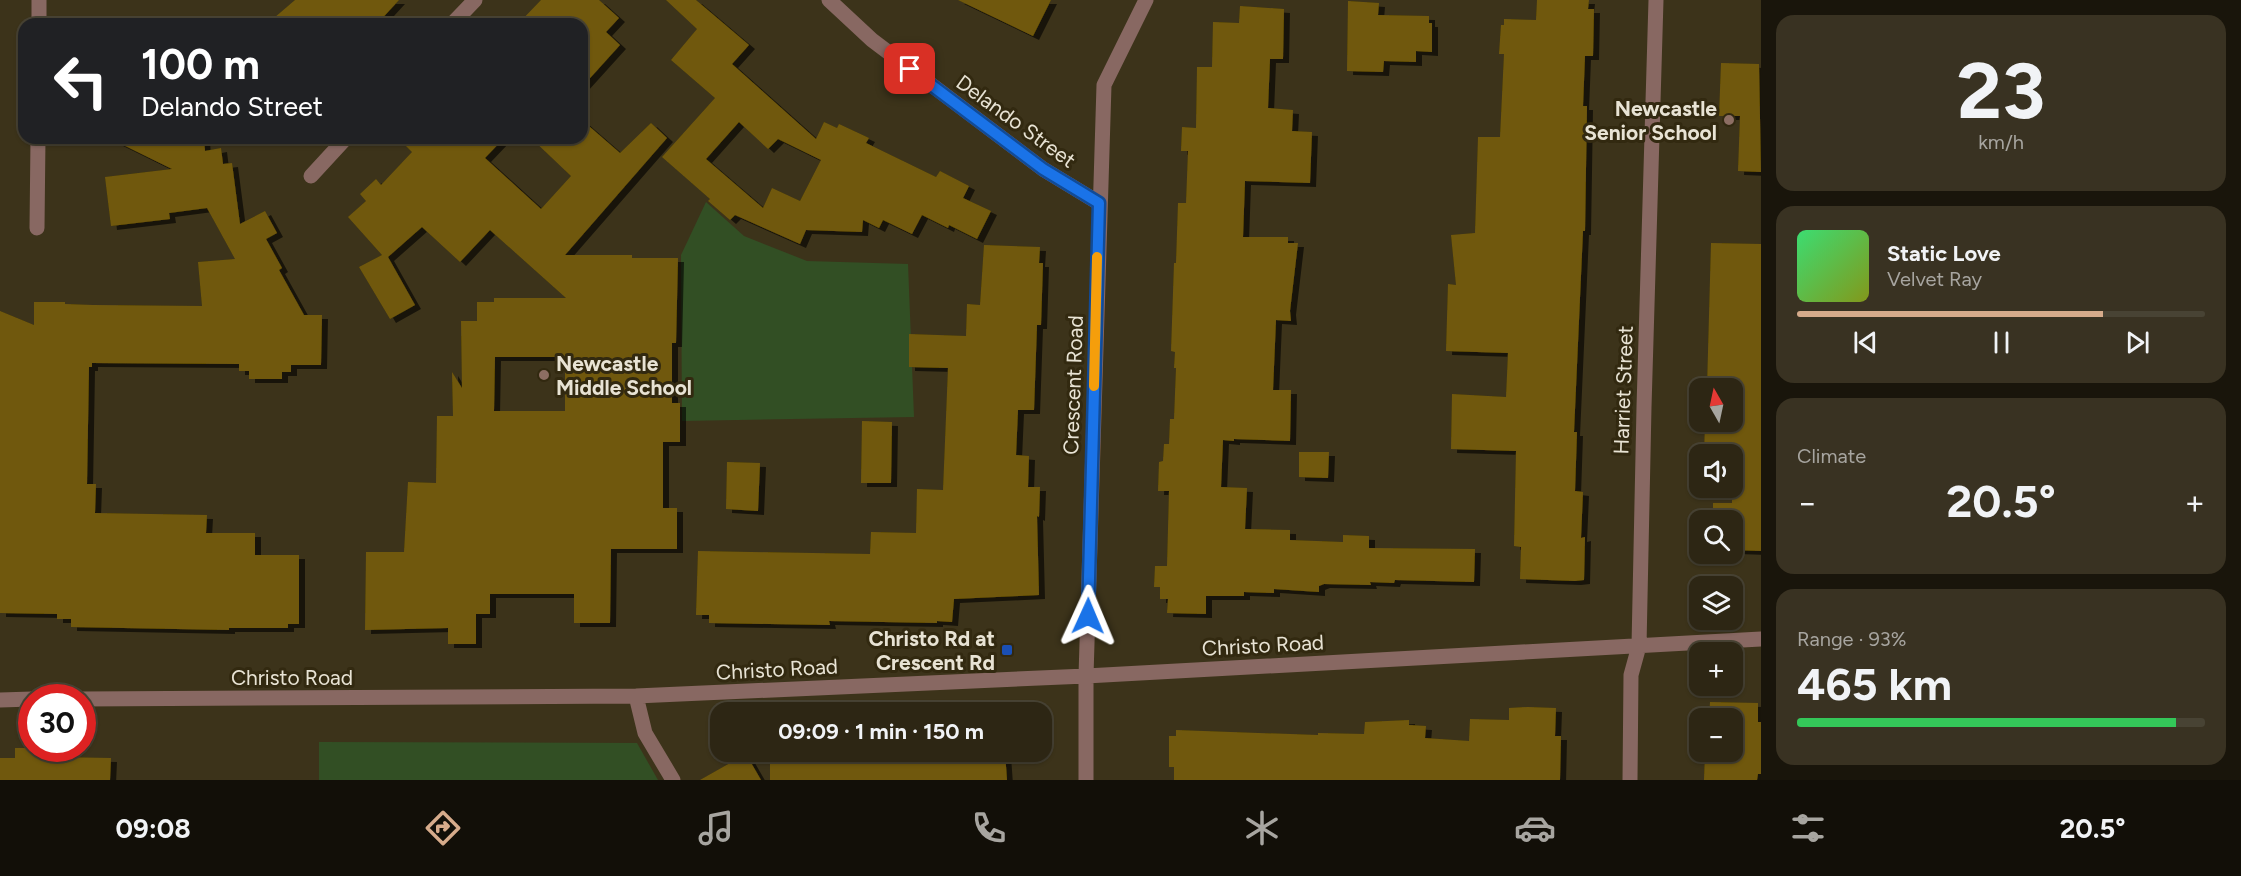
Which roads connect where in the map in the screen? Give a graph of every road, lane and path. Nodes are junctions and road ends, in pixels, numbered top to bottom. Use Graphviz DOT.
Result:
graph roads {
  1 [pos="39,0"];
  2 [pos="475,0"];
  3 [pos="829,0"];
  4 [pos="1146,0"];
  5 [pos="1656,0"];
  6 [pos="39,18"];
  7 [pos="458,18"];
  8 [pos="38,144"];
  9 [pos="340,144"];
  10 [pos="311,176"];
  11 [pos="1099,203"];
  12 [pos="37,228"];
  13 [pos="1761,639"];
  14 [pos="1639,646"];
  15 [pos="1086,676"];
  16 [pos="636,696"];
  17 [pos="18,699"];
  18 [pos="96,699"];
  19 [pos="0,700"];
  20 [pos="673,780"];
  21 [pos="1086,780"];
  22 [pos="1630,780"];
  1 -- 6 [label="street"];
  2 -- 7 [label="street"];
  3 -- 11 [label="street, Delando Street"];
  4 -- 11 [label="street, Crescent Road"];
  5 -- 14 [label="street, Harriet Street"];
  8 -- 12 [label="street"];
  9 -- 10 [label="street"];
  11 -- 15 [label="street, Crescent Road"];
  13 -- 14 [label="street, Christo Road"];
  14 -- 15 [label="street, Christo Road"];
  14 -- 22 [label="street, Harriet Street"];
  15 -- 16 [label="street, Christo Road"];
  15 -- 21 [label="street, Crescent Road"];
  16 -- 18 [label="street, Christo Road"];
  16 -- 20 [label="street"];
  17 -- 19 [label="street"];
}
